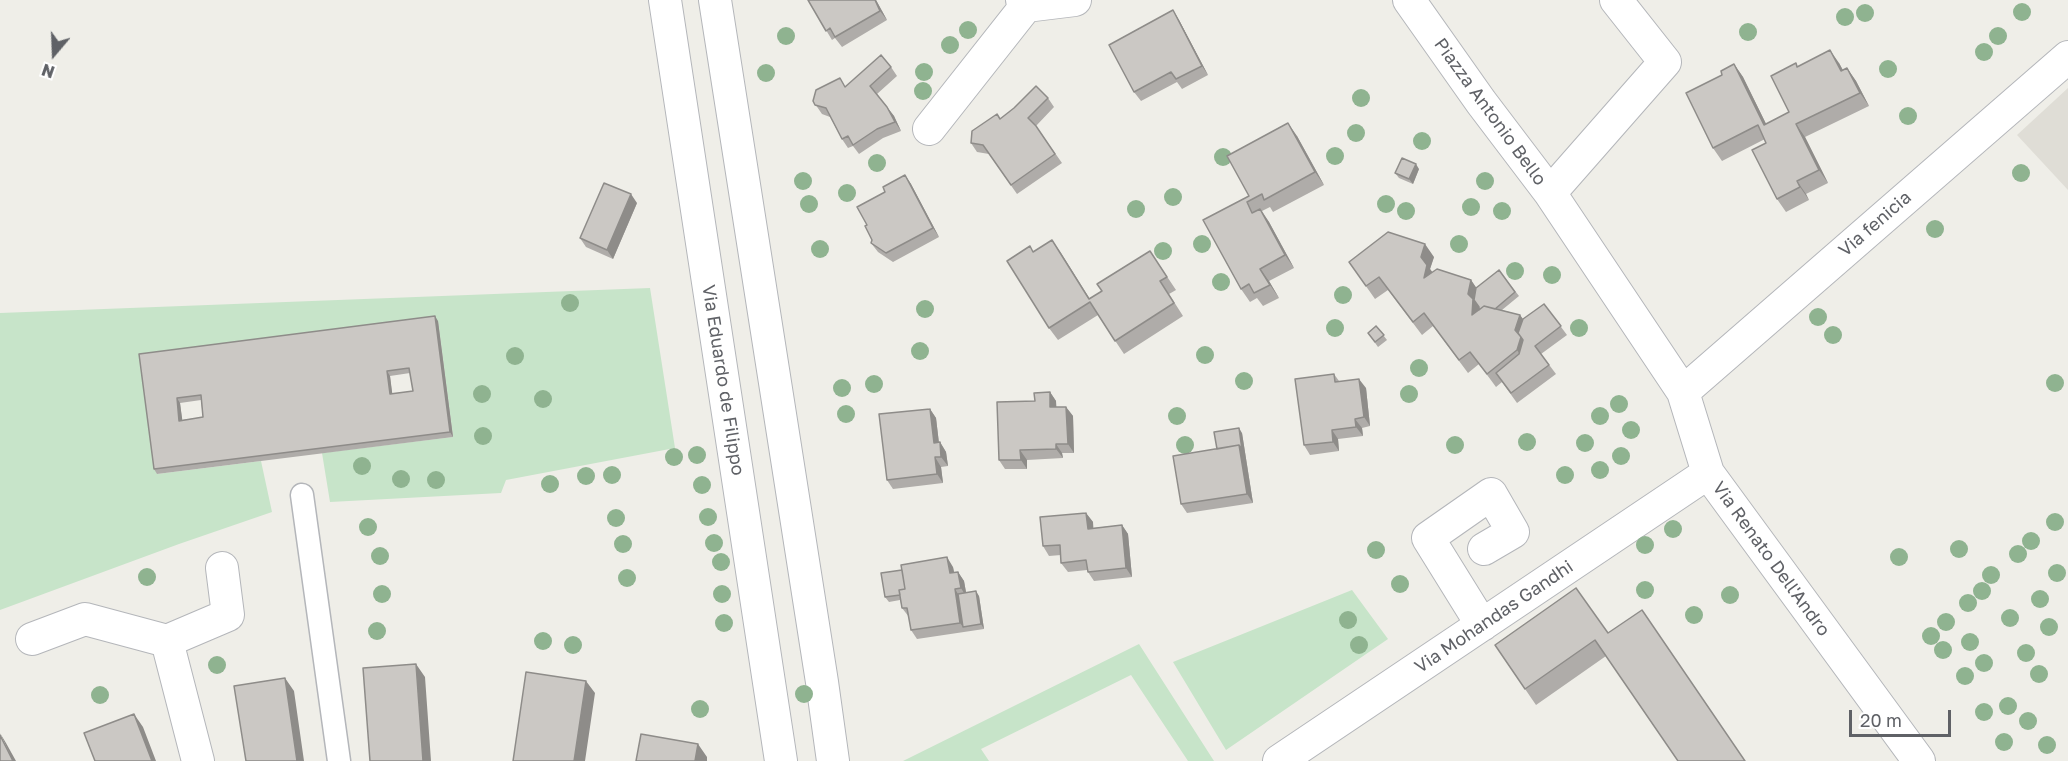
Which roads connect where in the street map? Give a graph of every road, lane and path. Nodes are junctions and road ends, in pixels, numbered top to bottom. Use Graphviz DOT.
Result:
graph roads {
  1 [pos="666,0"];
  2 [pos="715,0"];
  3 [pos="1075,0"];
  4 [pos="1409,0"];
  5 [pos="1616,0"];
  6 [pos="1024,3"];
  7 [pos="2068,57"];
  8 [pos="929,129"];
  9 [pos="1550,193"];
  10 [pos="1683,392"];
  11 [pos="1708,473"];
  12 [pos="302,495"];
  13 [pos="1485,549"];
  14 [pos="222,568"];
  15 [pos="1482,625"];
  16 [pos="32,639"];
  17 [pos="166,641"];
  18 [pos="198,761"];
  19 [pos="339,761"];
  20 [pos="782,761"];
  21 [pos="832,761"];
  22 [pos="1279,761"];
  23 [pos="1919,761"];
  1 -- 20 [label="street, Via Eduardo de Filippo"];
  2 -- 21 [label="street"];
  3 -- 6 [label="street"];
  4 -- 9 [label="street, Piazza Antonio Bello"];
  5 -- 9 [label="street, Piazza Antonio Bello"];
  6 -- 8 [label="street"];
  7 -- 10 [label="street, Via fenicia"];
  9 -- 10 [label="street, Via Renato Dell'Andro"];
  10 -- 11 [label="street, Via Renato Dell'Andro"];
  11 -- 15 [label="street, Via Mohandas Gandhi"];
  11 -- 23 [label="street, Via Renato Dell'Andro"];
  12 -- 19 [label="street"];
  13 -- 15 [label="street"];
  14 -- 17 [label="street"];
  15 -- 22 [label="street, Via Mohandas Gandhi"];
  16 -- 17 [label="street"];
  17 -- 18 [label="street"];
}
